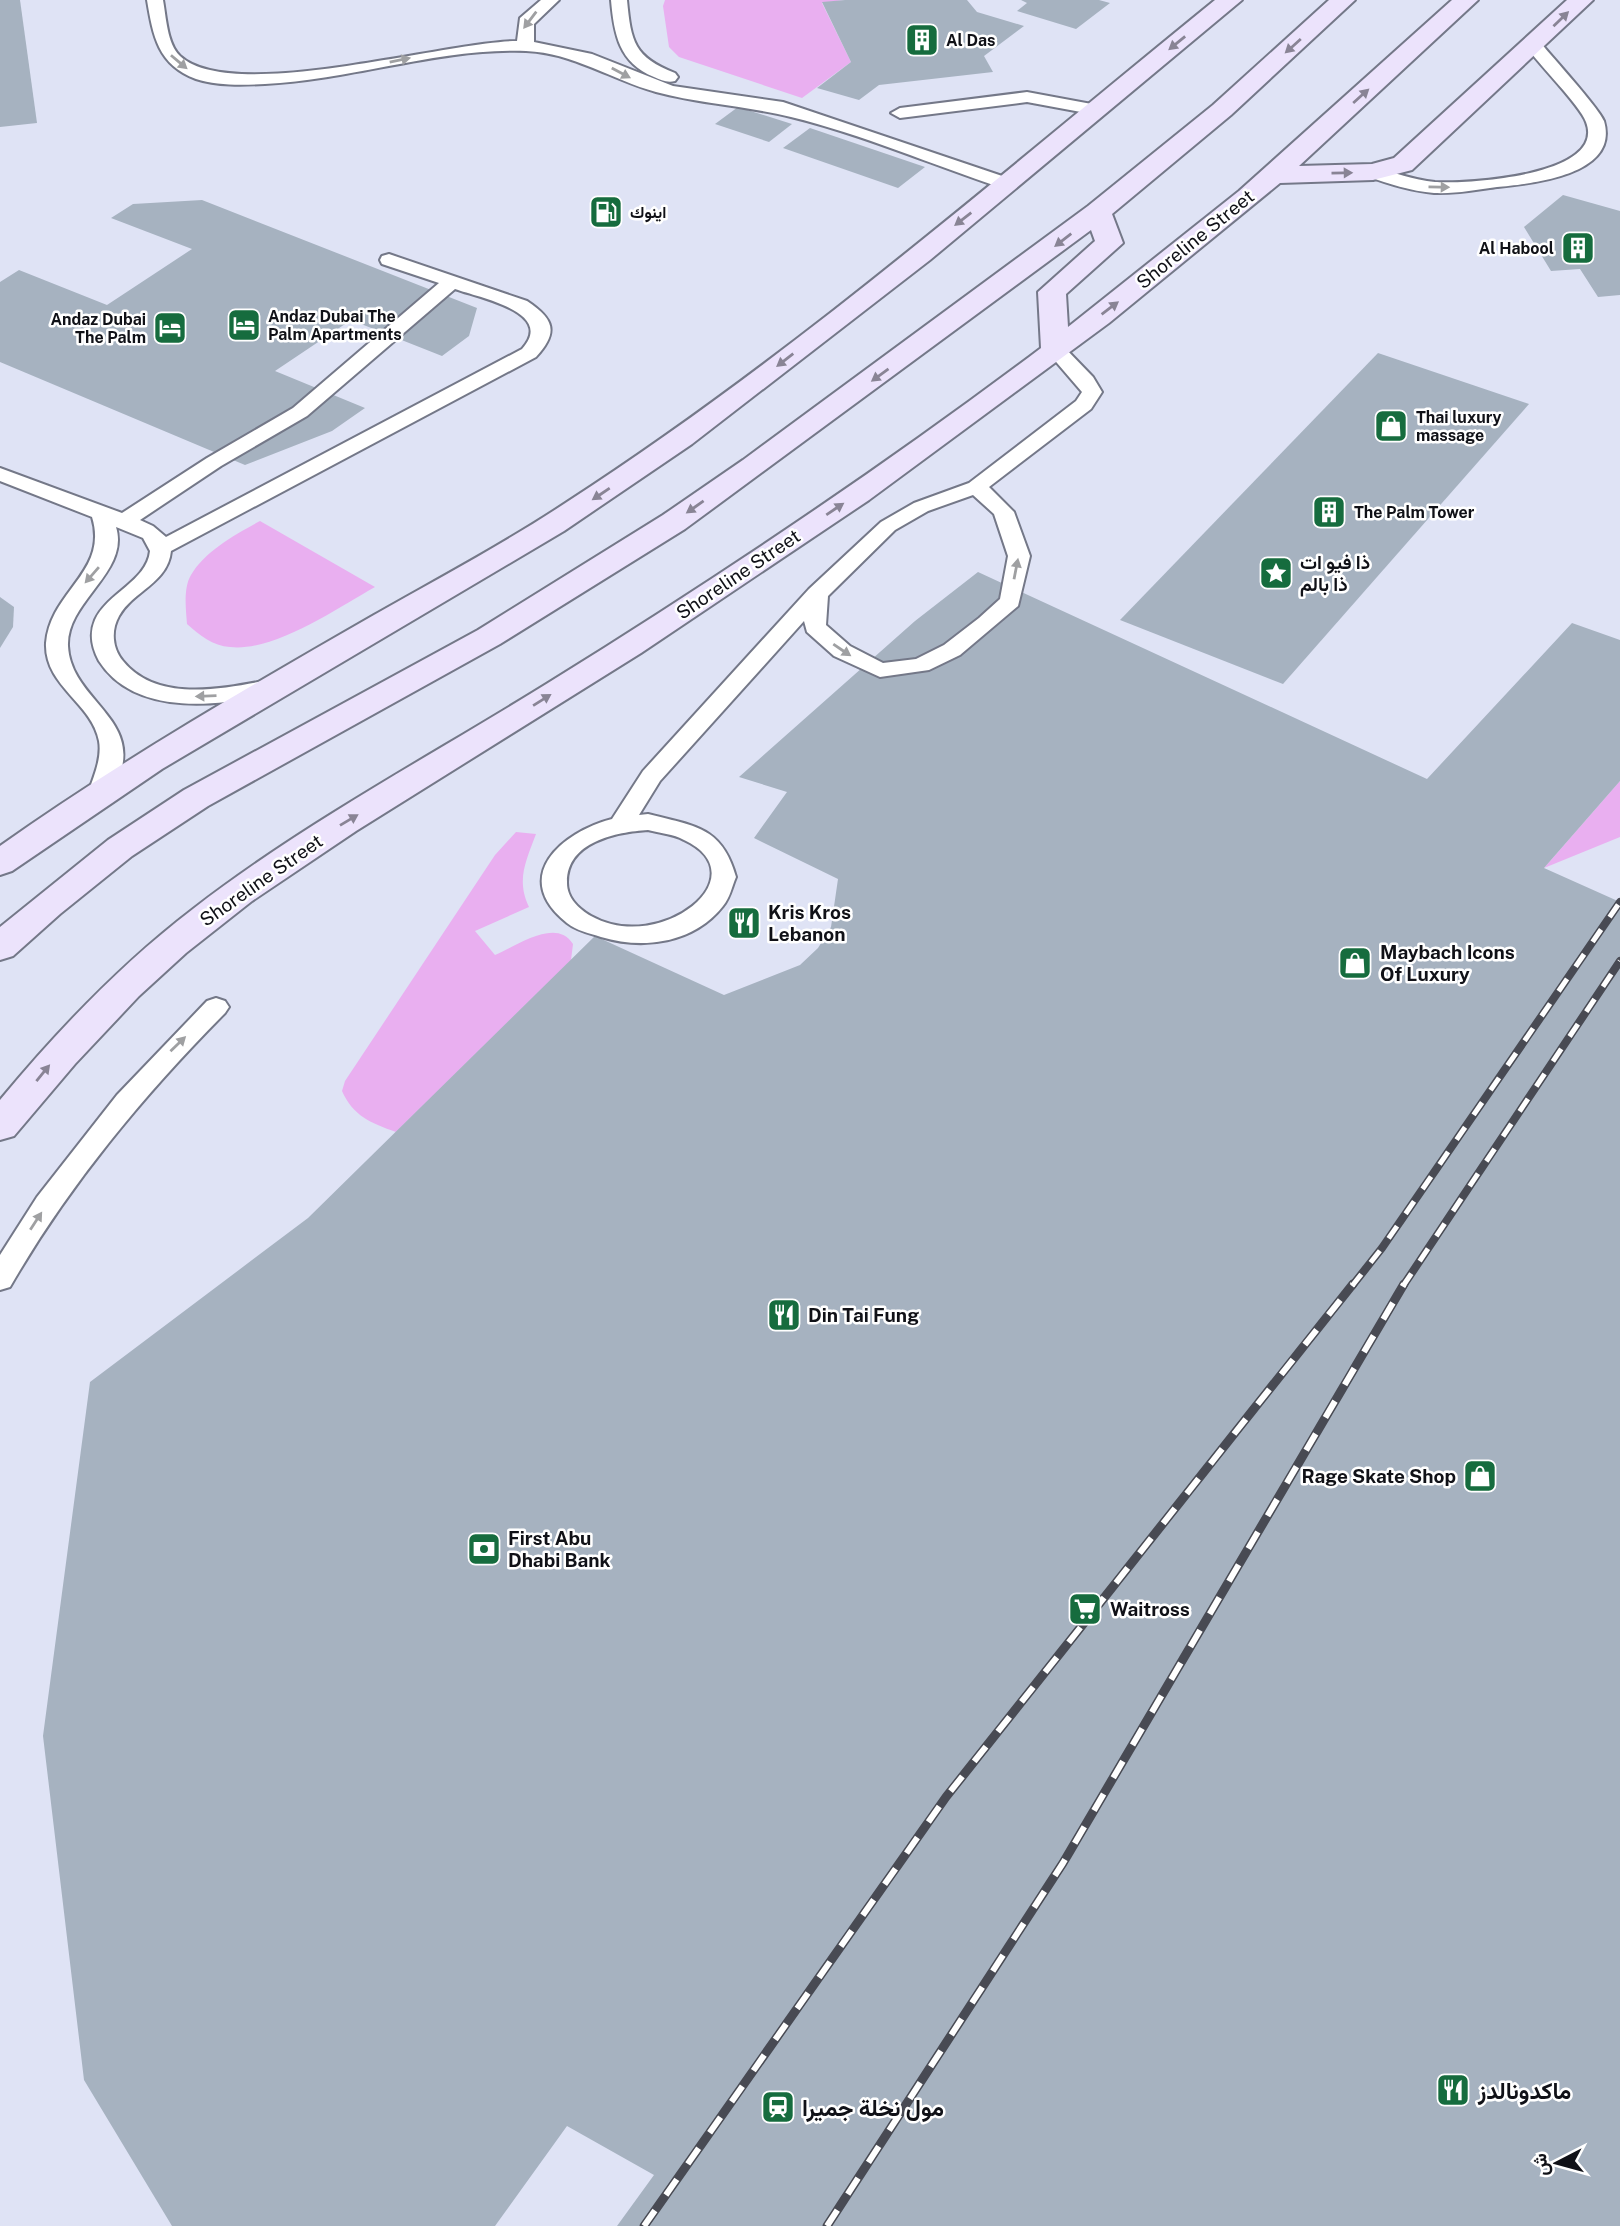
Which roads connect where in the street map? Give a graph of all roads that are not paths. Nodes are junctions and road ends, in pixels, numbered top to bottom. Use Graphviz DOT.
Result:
graph roads {
  1 [pos="155,0"];
  2 [pos="551,0"];
  3 [pos="619,0"];
  4 [pos="1230,0"];
  5 [pos="1343,0"];
  6 [pos="1466,0"];
  7 [pos="1581,0"];
  8 [pos="528,46"];
  9 [pos="1534,46"];
  10 [pos="1097,110"];
  11 [pos="793,112"];
  12 [pos="900,113"];
  13 [pos="1373,172"];
  14 [pos="1274,175"];
  15 [pos="1008,184"];
  16 [pos="1098,212"];
  17 [pos="389,260"];
  18 [pos="452,282"];
  19 [pos="1055,349"];
  20 [pos="0,474"];
  21 [pos="976,487"];
  22 [pos="102,514"];
  23 [pos="123,522"];
  24 [pos="161,548"];
  25 [pos="817,594"];
  26 [pos="274,686"];
  27 [pos="100,793"];
  28 [pos="622,823"];
  29 [pos="0,863"];
  30 [pos="0,947"];
  31 [pos="216,1007"];
  32 [pos="0,1126"];
  33 [pos="0,1279"];
  1 -- 8 [label="lane, one-way"];
  2 -- 8 [label="lane, one-way"];
  3 -- 11 [label="lane"];
  4 -- 10 [label="main road, one-way"];
  5 -- 16 [label="main road, one-way"];
  14 -- 6 [label="main road, Shoreline Street, one-way"];
  9 -- 7 [label="main road, one-way"];
  8 -- 11 [label="lane, one-way"];
  9 -- 13 [label="main road"];
  13 -- 9 [label="lane, one-way"];
  10 -- 12 [label="lane"];
  10 -- 15 [label="main road"];
  11 -- 15 [label="lane"];
  14 -- 13 [label="main road, one-way"];
  19 -- 14 [label="main road, Shoreline Street, one-way"];
  15 -- 26 [label="main road, one-way"];
  16 -- 19 [label="main road"];
  16 -- 30 [label="main road, one-way"];
  17 -- 18 [label="lane"];
  18 -- 23 [label="lane"];
  18 -- 24 [label="lane"];
  19 -- 21 [label="lane"];
  32 -- 19 [label="main road, Shoreline Street, one-way"];
  20 -- 22 [label="lane"];
  21 -- 25 [label="lane"];
  25 -- 21 [label="lane, one-way"];
  22 -- 23 [label="lane"];
  22 -- 27 [label="lane, one-way"];
  23 -- 24 [label="lane"];
  26 -- 24 [label="lane, one-way"];
  25 -- 28 [label="lane"];
  26 -- 27 [label="main road"];
  27 -- 29 [label="main road"];
  28 -- 28 [label="lane"];
  33 -- 31 [label="lane, one-way"];
}
